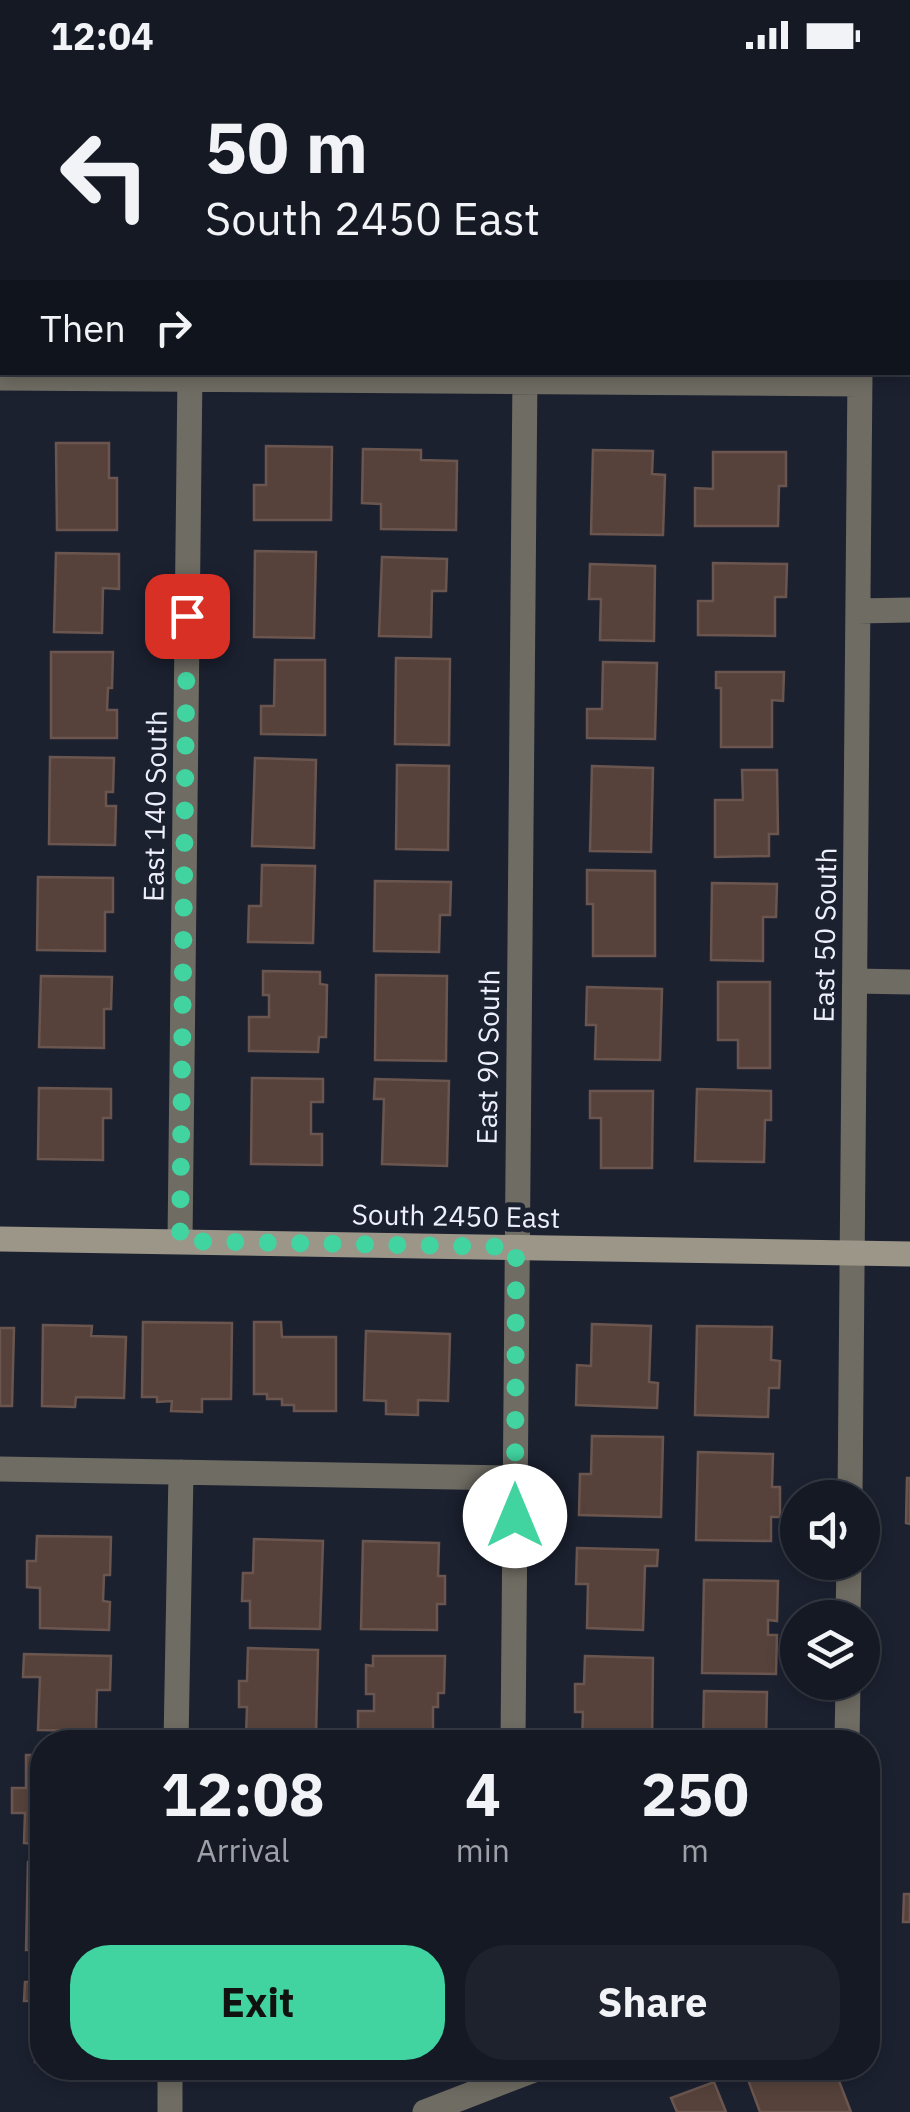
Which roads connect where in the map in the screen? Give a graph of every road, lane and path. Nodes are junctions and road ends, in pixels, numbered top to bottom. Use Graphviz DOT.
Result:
graph roads {
  1 [pos="190,377"];
  2 [pos="0,378"];
  3 [pos="525,378"];
  4 [pos="860,378"];
  5 [pos="910,610"];
  6 [pos="858,611"];
  7 [pos="854,980"];
  8 [pos="910,982"];
  9 [pos="0,1240"];
  10 [pos="180,1241"];
  11 [pos="516,1247"];
  12 [pos="852,1252"];
  13 [pos="910,1254"];
  14 [pos="0,1469"];
  15 [pos="181,1472"];
  16 [pos="516,1478"];
  17 [pos="850,1480"];
  18 [pos="848,1700"];
  19 [pos="176,1730"];
  20 [pos="513,1730"];
  21 [pos="847,1730"];
  22 [pos="170,2080"];
  23 [pos="495,2080"];
  24 [pos="170,2112"];
  25 [pos="425,2112"];
  1 -- 2 [label="street"];
  1 -- 3 [label="street"];
  1 -- 10 [label="street, East 140 South"];
  3 -- 4 [label="street"];
  3 -- 11 [label="street, East 90 South"];
  4 -- 6 [label="street, East 50 South"];
  5 -- 6 [label="street"];
  6 -- 7 [label="street, East 50 South"];
  7 -- 8 [label="street"];
  7 -- 12 [label="street, East 50 South"];
  9 -- 10 [label="street, South 2450 East"];
  10 -- 11 [label="street, South 2450 East"];
  11 -- 12 [label="street, South 2450 East"];
  11 -- 16 [label="street, East 90 South"];
  12 -- 13 [label="street, South 2450 East"];
  12 -- 17 [label="street, East 50 South"];
  14 -- 15 [label="street"];
  15 -- 16 [label="street"];
  15 -- 19 [label="street"];
  16 -- 20 [label="street, East 90 South"];
  18 -- 21 [label="street"];
  22 -- 24 [label="street"];
  23 -- 25 [label="street"];
}
